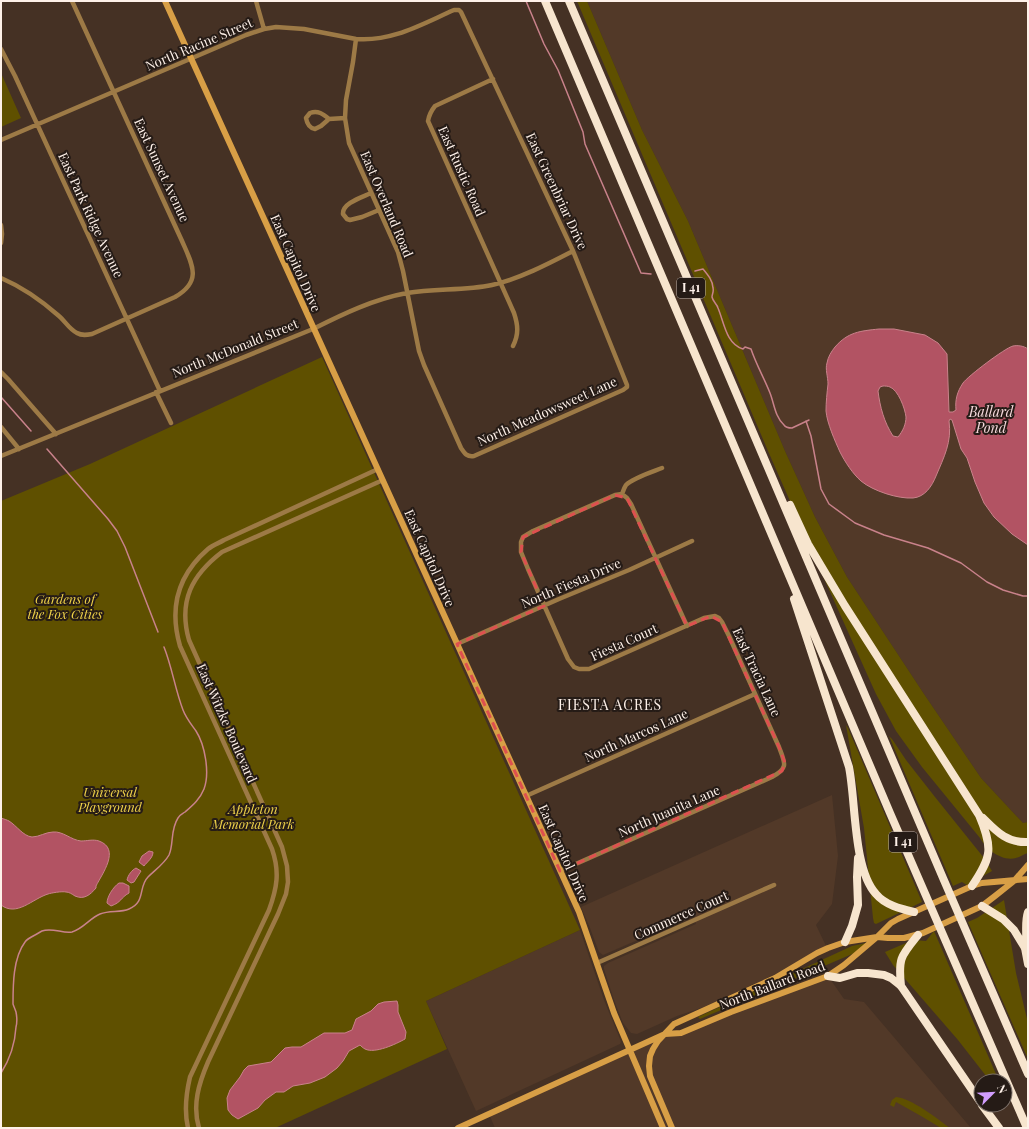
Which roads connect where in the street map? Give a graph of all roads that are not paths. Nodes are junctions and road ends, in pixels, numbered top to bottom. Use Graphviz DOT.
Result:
graph roads {
  1 [pos="72,1"];
  2 [pos="165,1"];
  3 [pos="256,1"];
  4 [pos="545,1"];
  5 [pos="569,1"];
  6 [pos="459,10"];
  7 [pos="264,29"];
  8 [pos="356,39"];
  9 [pos="1,49"];
  10 [pos="192,58"];
  11 [pos="494,79"];
  12 [pos="113,92"];
  13 [pos="346,118"];
  14 [pos="329,120"];
  15 [pos="37,125"];
  16 [pos="1,140"];
  17 [pos="371,193"];
  18 [pos="379,210"];
  19 [pos="1,225"];
  20 [pos="1,243"];
  21 [pos="573,251"];
  22 [pos="1,278"];
  23 [pos="500,283"];
  24 [pos="408,293"];
  25 [pos="126,319"];
  26 [pos="314,328"];
  27 [pos="513,346"];
  28 [pos="1,372"];
  29 [pos="628,384"];
  30 [pos="158,391"];
  31 [pos="171,423"];
  32 [pos="1,427"];
  33 [pos="56,434"];
  34 [pos="19,449"];
  35 [pos="1,456"];
  36 [pos="474,456"];
  37 [pos="662,468"];
  38 [pos="378,469"];
  39 [pos="773,479"];
  40 [pos="383,480"];
  41 [pos="622,494"];
  42 [pos="692,541"];
  43 [pos="780,555"];
  44 [pos="656,558"];
  45 [pos="544,606"];
  46 [pos="687,626"];
  47 [pos="457,644"];
  48 [pos="755,694"];
  49 [pos="784,768"];
  50 [pos="526,796"];
  51 [pos="979,815"];
  52 [pos="1028,842"];
  53 [pos="859,851"];
  54 [pos="1028,865"];
  55 [pos="560,870"];
  56 [pos="1028,878"];
  57 [pos="1014,880"];
  58 [pos="774,885"];
  59 [pos="969,888"];
  60 [pos="978,908"];
  61 [pos="914,912"];
  62 [pos="1028,912"];
  63 [pos="920,934"];
  64 [pos="877,937"];
  65 [pos="845,942"];
  66 [pos="1025,948"];
  67 [pos="597,963"];
  68 [pos="1028,964"];
  69 [pos="828,976"];
  70 [pos="901,986"];
  71 [pos="665,1034"];
  72 [pos="630,1050"];
  73 [pos="1028,1074"];
  74 [pos="973,1091"];
  75 [pos="988,1113"];
  76 [pos="188,1128"];
  77 [pos="199,1128"];
  78 [pos="458,1128"];
  79 [pos="663,1128"];
  80 [pos="672,1128"];
  81 [pos="998,1128"];
  82 [pos="1027,1128"];
  1 -- 12 [label="street, East Sunset Avenue"];
  2 -- 10 [label="street, East Capitol Drive"];
  3 -- 7 [label="street"];
  4 -- 43 [label="highway, I 41"];
  5 -- 39 [label="highway, I 41"];
  6 -- 8 [label="street, North Racine Street"];
  6 -- 11 [label="street, East Greenbriar Drive"];
  7 -- 8 [label="street, North Racine Street"];
  7 -- 10 [label="street, North Racine Street"];
  8 -- 13 [label="street, East Overland Road"];
  9 -- 15 [label="street, East Park Ridge Avenue"];
  10 -- 12 [label="street, North Racine Street"];
  10 -- 26 [label="street, East Capitol Drive"];
  11 -- 21 [label="street, East Greenbriar Drive"];
  11 -- 23 [label="street, East Rustic Road"];
  12 -- 15 [label="street, North Racine Street"];
  12 -- 25 [label="street, East Sunset Avenue"];
  13 -- 14 [label="street"];
  13 -- 17 [label="street, East Overland Road"];
  14 -- 14 [label="street"];
  15 -- 16 [label="street, North Racine Street"];
  15 -- 25 [label="street, East Park Ridge Avenue"];
  17 -- 18 [label="street, East Overland Road"];
  17 -- 18 [label="street"];
  18 -- 24 [label="street, East Overland Road"];
  19 -- 20 [label="street"];
  21 -- 23 [label="street, North McDonald Street"];
  21 -- 29 [label="street, East Greenbriar Drive"];
  22 -- 25 [label="street, East Sunset Avenue"];
  23 -- 24 [label="street, North McDonald Street"];
  23 -- 27 [label="street, East Rustic Road"];
  24 -- 26 [label="street, North McDonald Street"];
  24 -- 36 [label="street, East Overland Road"];
  25 -- 30 [label="street, East Park Ridge Avenue"];
  26 -- 30 [label="street, North McDonald Street"];
  26 -- 38 [label="street, East Capitol Drive"];
  28 -- 33 [label="street"];
  29 -- 36 [label="street, North Meadowsweet Lane"];
  30 -- 31 [label="street, East Park Ridge Avenue"];
  30 -- 33 [label="street, North McDonald Street"];
  32 -- 34 [label="street"];
  33 -- 34 [label="street, North McDonald Street"];
  34 -- 35 [label="street, North McDonald Street"];
  37 -- 41 [label="street"];
  38 -- 40 [label="street, East Capitol Drive"];
  38 -- 76 [label="street, East Witzke Boulevard"];
  39 -- 51 [label="highway"];
  39 -- 73 [label="highway, I 41"];
  40 -- 47 [label="street, East Capitol Drive"];
  40 -- 77 [label="street, East Witzke Boulevard"];
  41 -- 44 [label="street"];
  41 -- 45 [label="street, Fiesta Court"];
  42 -- 44 [label="street, North Fiesta Drive"];
  43 -- 53 [label="highway"];
  43 -- 82 [label="highway, I 41"];
  44 -- 45 [label="street, North Fiesta Drive"];
  44 -- 46 [label="street"];
  45 -- 46 [label="street, Fiesta Court"];
  45 -- 47 [label="street, North Fiesta Drive"];
  46 -- 48 [label="street, East Tracia Lane"];
  47 -- 50 [label="street, East Capitol Drive"];
  48 -- 49 [label="street, East Tracia Lane"];
  48 -- 50 [label="street, North Marcos Lane"];
  49 -- 55 [label="street, North Juanita Lane"];
  50 -- 55 [label="street, East Capitol Drive"];
  51 -- 52 [label="highway"];
  51 -- 59 [label="highway"];
  53 -- 61 [label="highway"];
  53 -- 65 [label="highway"];
  54 -- 57 [label="street, North Ballard Road"];
  55 -- 67 [label="street, East Capitol Drive"];
  56 -- 57 [label="street, North Ballard Road"];
  57 -- 59 [label="street, North Ballard Road"];
  57 -- 60 [label="street, North Ballard Road"];
  58 -- 67 [label="street, Commerce Court"];
  59 -- 61 [label="street, North Ballard Road"];
  60 -- 63 [label="street, North Ballard Road"];
  60 -- 66 [label="highway"];
  61 -- 64 [label="street, North Ballard Road"];
  62 -- 66 [label="highway"];
  63 -- 64 [label="street, North Ballard Road"];
  63 -- 70 [label="highway"];
  64 -- 65 [label="street, North Ballard Road"];
  64 -- 69 [label="street, North Ballard Road"];
  65 -- 71 [label="street, North Ballard Road"];
  66 -- 68 [label="highway"];
  67 -- 72 [label="street, East Capitol Drive"];
  69 -- 70 [label="highway"];
  69 -- 71 [label="street, North Ballard Road"];
  70 -- 74 [label="highway"];
  71 -- 72 [label="street, North Ballard Road"];
  71 -- 80 [label="street"];
  72 -- 78 [label="street, North Ballard Road"];
  72 -- 79 [label="street, East Capitol Drive"];
  75 -- 81 [label="highway"];
}
